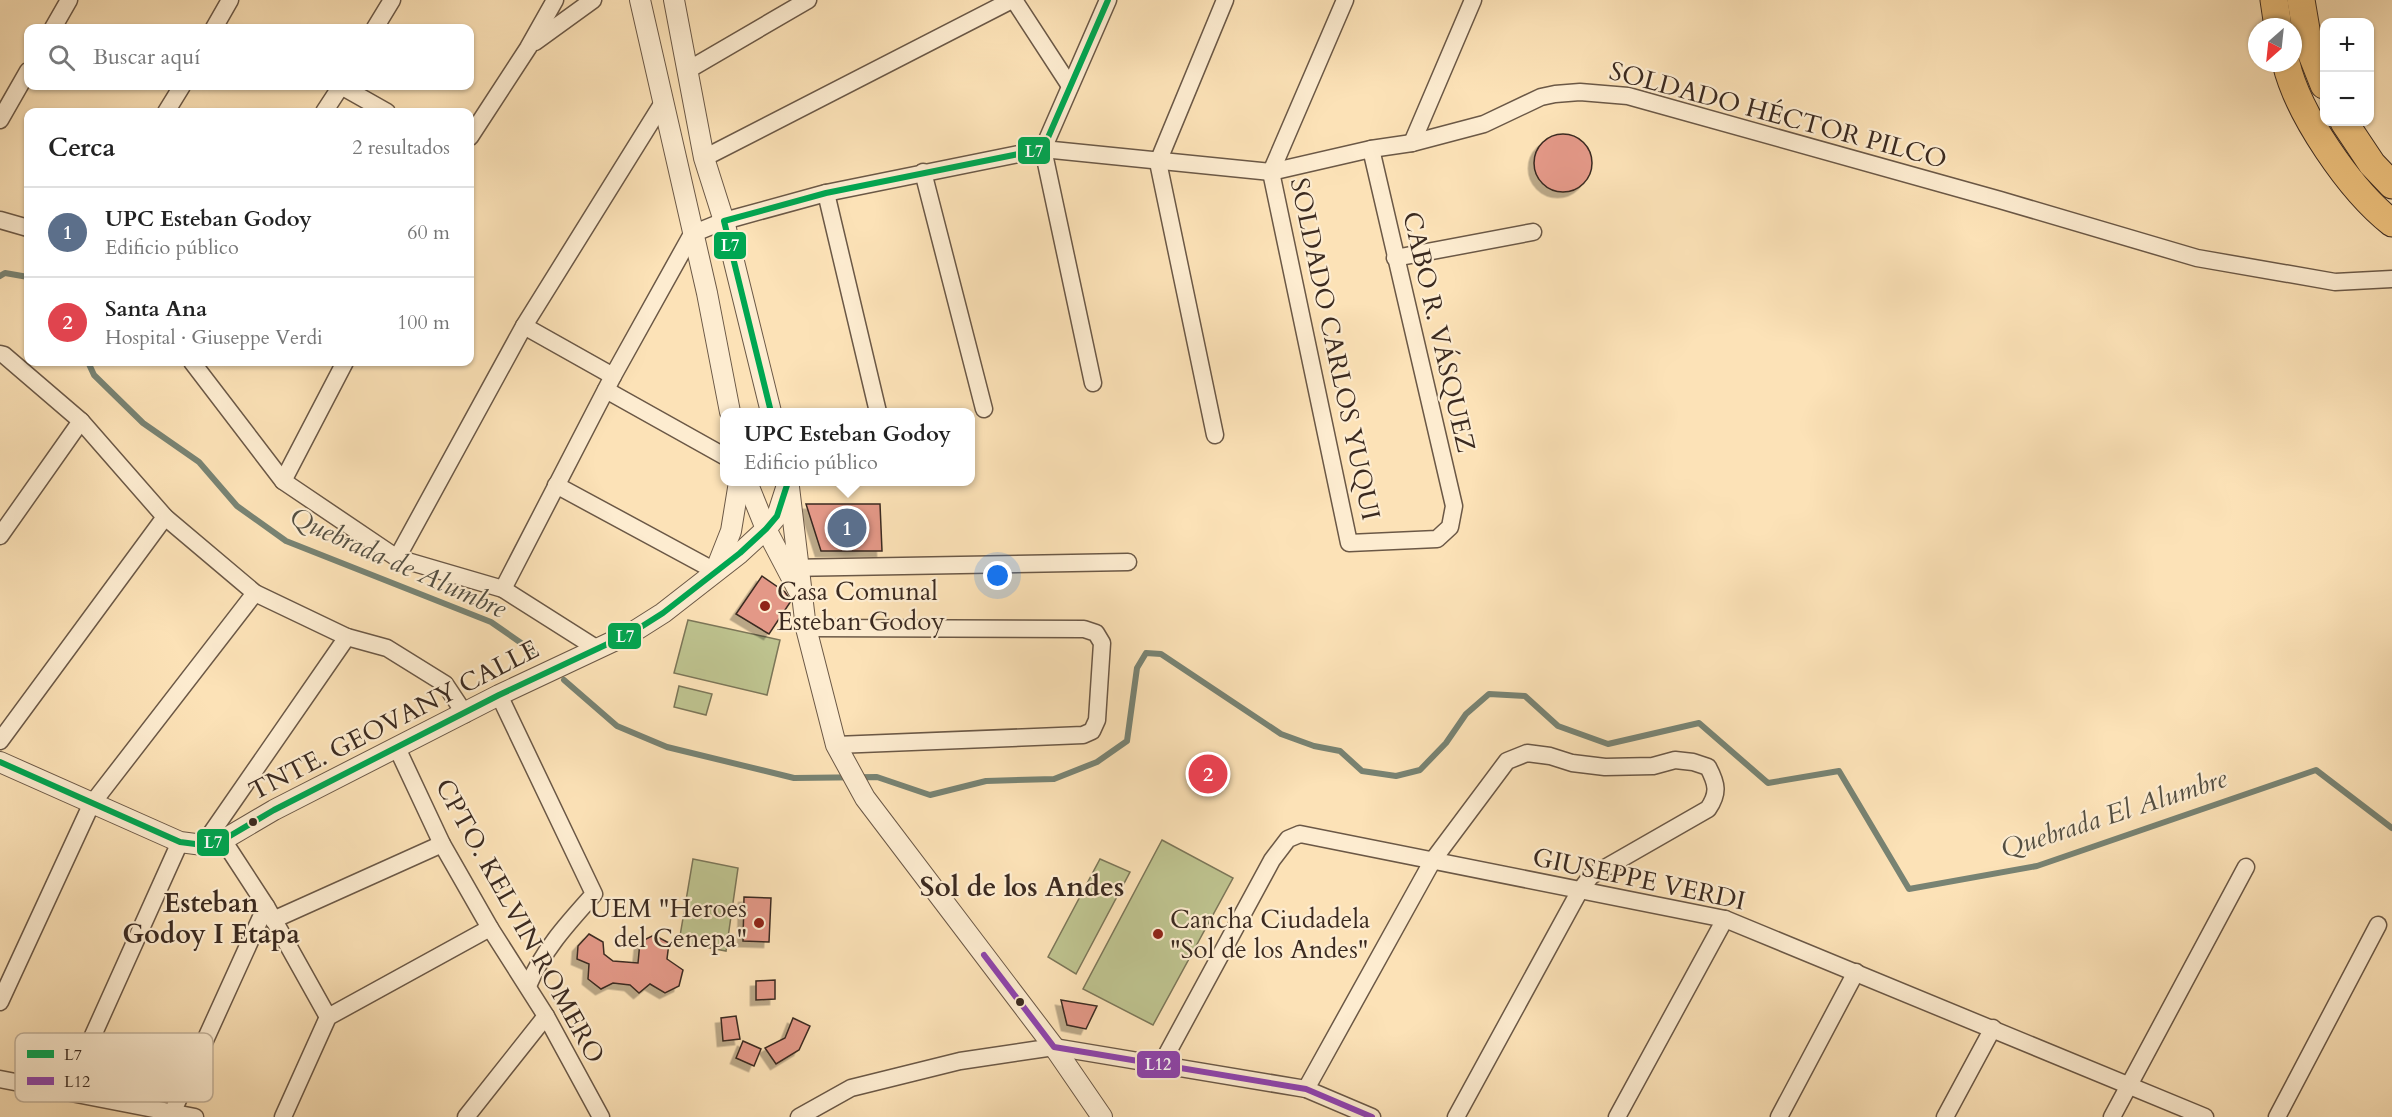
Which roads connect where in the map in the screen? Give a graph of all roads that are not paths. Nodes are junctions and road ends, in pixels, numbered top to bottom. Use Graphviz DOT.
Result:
graph roads {
  1 [pos="69,0"];
  2 [pos="230,0"];
  3 [pos="392,0"];
  4 [pos="555,0"];
  5 [pos="593,0"];
  6 [pos="640,0"];
  7 [pos="674,0"];
  8 [pos="808,0"];
  9 [pos="1013,0"];
  10 [pos="1108,0"];
  11 [pos="1224,0"];
  12 [pos="1345,0"];
  13 [pos="1473,0"];
  14 [pos="2274,0"];
  15 [pos="2301,0"];
  16 [pos="2277,18"];
  17 [pos="55,24"];
  18 [pos="216,24"];
  19 [pos="377,24"];
  20 [pos="528,48"];
  21 [pos="688,70"];
  22 [pos="2288,72"];
  23 [pos="2320,73"];
  24 [pos="24,78"];
  25 [pos="1070,86"];
  26 [pos="180,90"];
  27 [pos="338,90"];
  28 [pos="348,90"];
  29 [pos="664,101"];
  30 [pos="168,108"];
  31 [pos="327,108"];
  32 [pos="380,108"];
  33 [pos="1,117"];
  34 [pos="2347,126"];
  35 [pos="474,132"];
  36 [pos="1412,142"];
  37 [pos="1043,149"];
  38 [pos="1371,149"];
  39 [pos="704,158"];
  40 [pos="1158,162"];
  41 [pos="923,172"];
  42 [pos="1271,172"];
  43 [pos="2392,185"];
  44 [pos="826,193"];
  45 [pos="0,220"];
  46 [pos="724,220"];
  47 [pos="2392,223"];
  48 [pos="24,227"];
  49 [pos="1533,232"];
  50 [pos="692,234"];
  51 [pos="1395,258"];
  52 [pos="2392,279"];
  53 [pos="524,326"];
  54 [pos="0,354"];
  55 [pos="195,366"];
  56 [pos="343,366"];
  57 [pos="1093,382"];
  58 [pos="610,383"];
  59 [pos="729,408"];
  60 [pos="770,408"];
  61 [pos="877,408"];
  62 [pos="984,409"];
  63 [pos="81,421"];
  64 [pos="1215,435"];
  65 [pos="720,453"];
  66 [pos="283,481"];
  67 [pos="556,485"];
  68 [pos="738,486"];
  69 [pos="749,486"];
  70 [pos="787,486"];
  71 [pos="788,486"];
  72 [pos="165,517"];
  73 [pos="1450,527"];
  74 [pos="766,529"];
  75 [pos="0,536"];
  76 [pos="397,558"];
  77 [pos="1128,562"];
  78 [pos="793,567"];
  79 [pos="715,571"];
  80 [pos="503,589"];
  81 [pos="255,593"];
  82 [pos="806,628"];
  83 [pos="347,637"];
  84 [pos="596,648"];
  85 [pos="499,695"];
  86 [pos="465,714"];
  87 [pos="0,741"];
  88 [pos="397,748"];
  89 [pos="840,752"];
  90 [pos="0,762"];
  91 [pos="91,805"];
  92 [pos="223,840"];
  93 [pos="180,842"];
  94 [pos="442,844"];
  95 [pos="203,846"];
  96 [pos="1433,860"];
  97 [pos="2246,867"];
  98 [pos="1579,892"];
  99 [pos="270,913"];
  100 [pos="1725,919"];
  101 [pos="2378,925"];
  102 [pos="490,928"];
  103 [pos="1856,972"];
  104 [pos="528,986"];
  105 [pos="0,1002"];
  106 [pos="546,1016"];
  107 [pos="328,1017"];
  108 [pos="1993,1028"];
  109 [pos="94,1033"];
  110 [pos="211,1033"];
  111 [pos="1054,1047"];
  112 [pos="1162,1064"];
  113 [pos="0,1078"];
  114 [pos="15,1081"];
  115 [pos="2130,1084"];
  116 [pos="1306,1089"];
  117 [pos="120,1102"];
  118 [pos="125,1102"];
  119 [pos="177,1102"];
  120 [pos="173,1111"];
  121 [pos="113,1117"];
  122 [pos="195,1117"];
  123 [pos="283,1117"];
  124 [pos="466,1117"];
  125 [pos="601,1117"];
  126 [pos="800,1117"];
  127 [pos="1102,1117"];
  128 [pos="1372,1117"];
  129 [pos="1456,1117"];
  130 [pos="1617,1117"];
  131 [pos="1779,1117"];
  132 [pos="1945,1117"];
  133 [pos="2112,1117"];
  134 [pos="2205,1117"];
  135 [pos="2277,1117"];
  1 -- 17 [label="street"];
  2 -- 18 [label="street"];
  3 -- 19 [label="street"];
  4 -- 20 [label="street"];
  5 -- 20 [label="street"];
  6 -- 29 [label="street"];
  7 -- 21 [label="street"];
  8 -- 21 [label="street"];
  9 -- 25 [label="street"];
  9 -- 39 [label="street"];
  10 -- 25 [label="street"];
  11 -- 40 [label="street"];
  12 -- 42 [label="street, SOLDADO CARLOS YUQUI"];
  13 -- 36 [label="street"];
  14 -- 16 [label="highway"];
  15 -- 23 [label="highway"];
  20 -- 35 [label="street"];
  21 -- 39 [label="street"];
  22 -- 47 [label="highway"];
  24 -- 33 [label="street"];
  25 -- 37 [label="street"];
  26 -- 30 [label="street"];
  27 -- 31 [label="street"];
  28 -- 32 [label="street"];
  29 -- 50 [label="street"];
  29 -- 53 [label="street"];
  34 -- 43 [label="highway"];
  36 -- 38 [label="street, SOLDADO HÉCTOR PILCO"];
  36 -- 52 [label="street, SOLDADO HÉCTOR PILCO"];
  37 -- 40 [label="street, SOLDADO HÉCTOR PILCO"];
  37 -- 41 [label="street, SOLDADO HÉCTOR PILCO"];
  37 -- 57 [label="street"];
  38 -- 42 [label="street, SOLDADO HÉCTOR PILCO"];
  38 -- 51 [label="street, CABO R. VÁSQUEZ"];
  39 -- 46 [label="street"];
  40 -- 42 [label="street, SOLDADO HÉCTOR PILCO"];
  40 -- 64 [label="street"];
  41 -- 44 [label="street, SOLDADO HÉCTOR PILCO"];
  41 -- 62 [label="street"];
  42 -- 73 [label="street, SOLDADO CARLOS YUQUI"];
  44 -- 46 [label="street, SOLDADO HÉCTOR PILCO"];
  44 -- 61 [label="street"];
  45 -- 48 [label="street"];
  46 -- 50 [label="street, SOLDADO HÉCTOR PILCO"];
  46 -- 60 [label="street"];
  49 -- 51 [label="street"];
  50 -- 58 [label="street"];
  50 -- 59 [label="street"];
  51 -- 73 [label="street, CABO R. VÁSQUEZ"];
  53 -- 58 [label="street"];
  53 -- 76 [label="street"];
  54 -- 63 [label="street"];
  55 -- 66 [label="street"];
  56 -- 66 [label="street"];
  58 -- 65 [label="street"];
  58 -- 67 [label="street"];
  63 -- 72 [label="street"];
  63 -- 75 [label="street"];
  66 -- 76 [label="street"];
  67 -- 79 [label="street"];
  67 -- 80 [label="street"];
  68 -- 79 [label="street, TNTE. GEOVANY CALLE"];
  69 -- 74 [label="street"];
  70 -- 74 [label="street"];
  71 -- 78 [label="street"];
  72 -- 81 [label="street"];
  72 -- 87 [label="street"];
  74 -- 78 [label="street"];
  74 -- 79 [label="street"];
  76 -- 80 [label="street"];
  77 -- 78 [label="street"];
  78 -- 82 [label="street"];
  79 -- 84 [label="street, TNTE. GEOVANY CALLE"];
  80 -- 84 [label="street"];
  81 -- 83 [label="street"];
  81 -- 91 [label="street"];
  82 -- 89 [label="street"];
  82 -- 89 [label="street"];
  83 -- 86 [label="street"];
  83 -- 95 [label="street"];
  84 -- 85 [label="street, TNTE. GEOVANY CALLE"];
  85 -- 86 [label="street, TNTE. GEOVANY CALLE"];
  85 -- 104 [label="street"];
  86 -- 88 [label="street, TNTE. GEOVANY CALLE"];
  88 -- 92 [label="street, TNTE. GEOVANY CALLE"];
  88 -- 94 [label="street, CPTO. KELVIN ROMERO"];
  89 -- 111 [label="street"];
  90 -- 91 [label="street, TNTE. GEOVANY CALLE"];
  91 -- 93 [label="street, TNTE. GEOVANY CALLE"];
  91 -- 105 [label="street"];
  92 -- 95 [label="street, TNTE. GEOVANY CALLE"];
  92 -- 99 [label="street"];
  93 -- 95 [label="street, TNTE. GEOVANY CALLE"];
  93 -- 109 [label="street"];
  94 -- 99 [label="street"];
  94 -- 102 [label="street, CPTO. KELVIN ROMERO"];
  96 -- 98 [label="street, GIUSEPPE VERDI"];
  96 -- 98 [label="street"];
  96 -- 112 [label="street, GIUSEPPE VERDI"];
  96 -- 116 [label="street"];
  97 -- 115 [label="street"];
  98 -- 100 [label="street, GIUSEPPE VERDI"];
  98 -- 129 [label="street"];
  99 -- 107 [label="street"];
  99 -- 110 [label="street"];
  100 -- 103 [label="street, GIUSEPPE VERDI"];
  100 -- 130 [label="street"];
  101 -- 135 [label="street"];
  102 -- 104 [label="street, CPTO. KELVIN ROMERO"];
  102 -- 107 [label="street"];
  103 -- 108 [label="street, GIUSEPPE VERDI"];
  103 -- 131 [label="street"];
  104 -- 106 [label="street, CPTO. KELVIN ROMERO"];
  106 -- 124 [label="street"];
  106 -- 125 [label="street, CPTO. KELVIN ROMERO"];
  107 -- 123 [label="street"];
  108 -- 115 [label="street, GIUSEPPE VERDI"];
  108 -- 132 [label="street"];
  111 -- 112 [label="street"];
  111 -- 126 [label="street"];
  111 -- 127 [label="street"];
  112 -- 116 [label="street"];
  113 -- 114 [label="street"];
  115 -- 133 [label="street"];
  115 -- 134 [label="street, GIUSEPPE VERDI"];
  116 -- 128 [label="street"];
  117 -- 121 [label="street"];
  118 -- 120 [label="street"];
  119 -- 120 [label="street"];
  120 -- 122 [label="street"];
}
